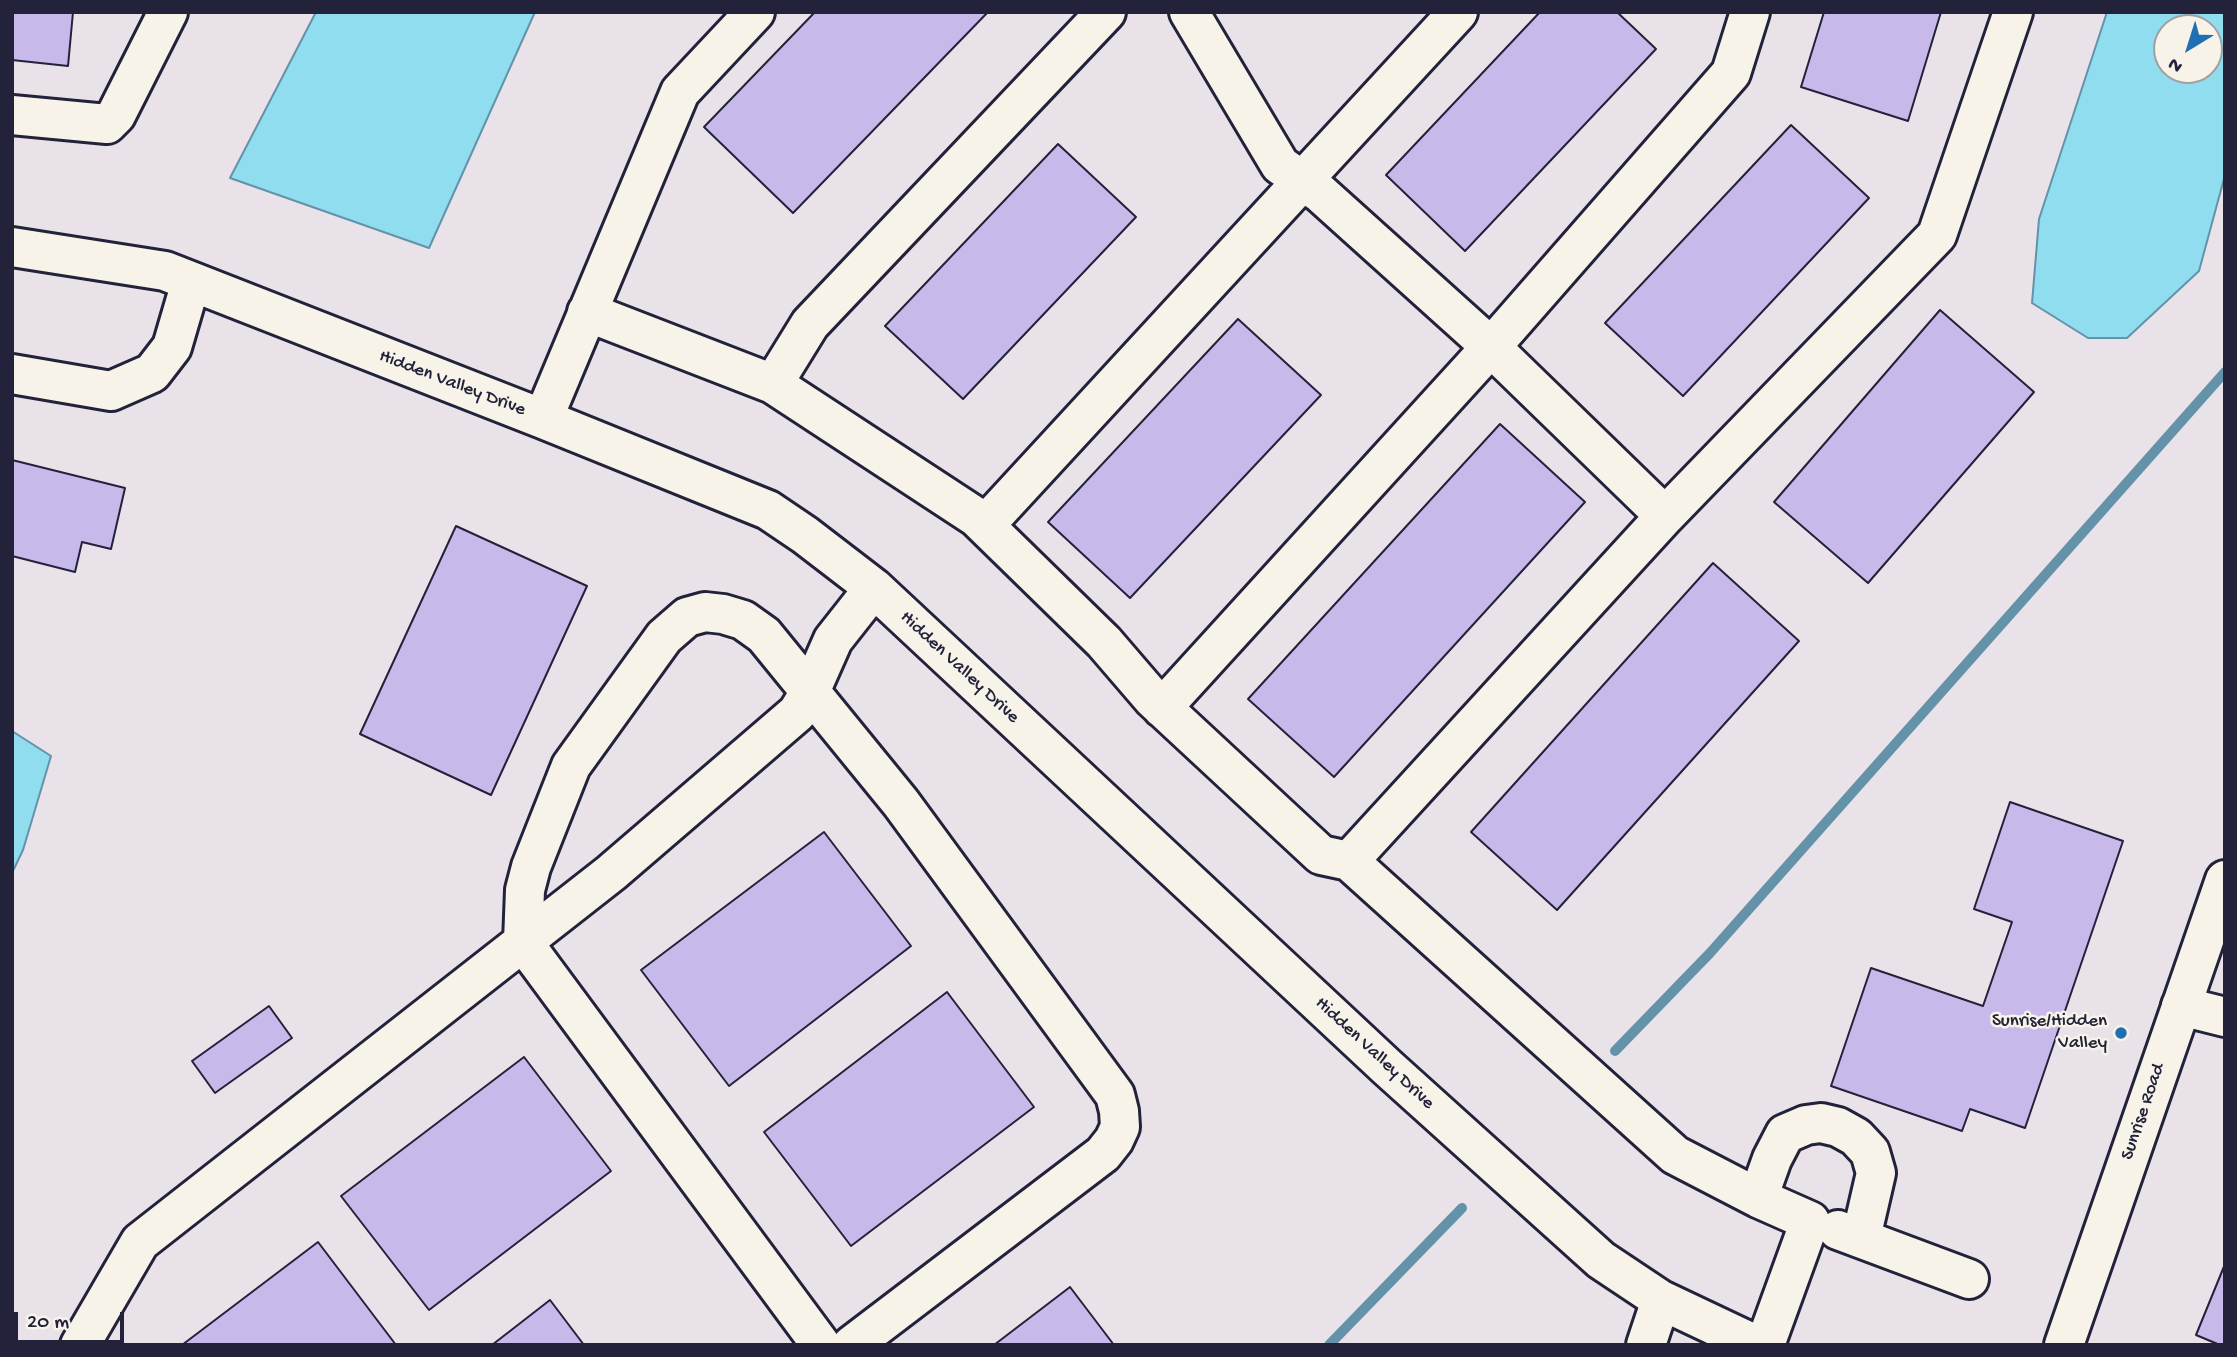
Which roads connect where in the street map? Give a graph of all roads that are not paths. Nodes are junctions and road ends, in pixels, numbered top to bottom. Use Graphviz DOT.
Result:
graph roads {
  1 [pos="168,12"];
  2 [pos="755,12"];
  3 [pos="1106,12"];
  4 [pos="1189,12"];
  5 [pos="1458,12"];
  6 [pos="1750,12"];
  7 [pos="2013,12"];
  8 [pos="12,115"];
  9 [pos="1303,181"];
  10 [pos="12,247"];
  11 [pos="191,282"];
  12 [pos="587,312"];
  13 [pos="1491,347"];
  14 [pos="12,374"];
  15 [pos="774,384"];
  16 [pos="543,419"];
  17 [pos="1665,516"];
  18 [pos="985,526"];
  19 [pos="874,588"];
  20 [pos="810,692"];
  21 [pos="1162,708"];
  22 [pos="1349,861"];
  23 [pos="2225,880"];
  24 [pos="523,942"];
  25 [pos="2181,1006"];
  26 [pos="2225,1017"];
  27 [pos="1758,1198"];
  28 [pos="1810,1221"];
  29 [pos="1861,1238"];
  30 [pos="1969,1279"];
  31 [pos="1661,1300"];
  32 [pos="80,1345"];
  33 [pos="821,1345"];
  34 [pos="852,1345"];
  35 [pos="1646,1345"];
  36 [pos="1756,1345"];
  37 [pos="1765,1345"];
  38 [pos="2064,1345"];
  1 -- 8 [label="street"];
  2 -- 12 [label="street"];
  3 -- 15 [label="street"];
  4 -- 9 [label="street"];
  5 -- 9 [label="street"];
  6 -- 13 [label="street"];
  7 -- 17 [label="street"];
  9 -- 13 [label="street"];
  9 -- 18 [label="street"];
  10 -- 11 [label="street, Hidden Valley Drive"];
  11 -- 14 [label="street"];
  11 -- 16 [label="street, Hidden Valley Drive"];
  12 -- 15 [label="street"];
  12 -- 16 [label="street"];
  13 -- 17 [label="street"];
  13 -- 21 [label="street"];
  15 -- 18 [label="street"];
  16 -- 19 [label="street, Hidden Valley Drive"];
  17 -- 22 [label="street"];
  18 -- 21 [label="street"];
  19 -- 20 [label="street"];
  19 -- 31 [label="street, Hidden Valley Drive"];
  20 -- 24 [label="street"];
  20 -- 24 [label="street"];
  20 -- 34 [label="street"];
  21 -- 22 [label="street"];
  22 -- 27 [label="street"];
  23 -- 25 [label="street, Sunrise Road"];
  24 -- 32 [label="street"];
  24 -- 33 [label="street"];
  25 -- 26 [label="street"];
  25 -- 38 [label="street, Sunrise Road"];
  27 -- 28 [label="street"];
  27 -- 29 [label="street"];
  28 -- 29 [label="street"];
  28 -- 37 [label="street"];
  29 -- 30 [label="street"];
  31 -- 35 [label="street"];
  31 -- 36 [label="street, Hidden Valley Drive"];
}
